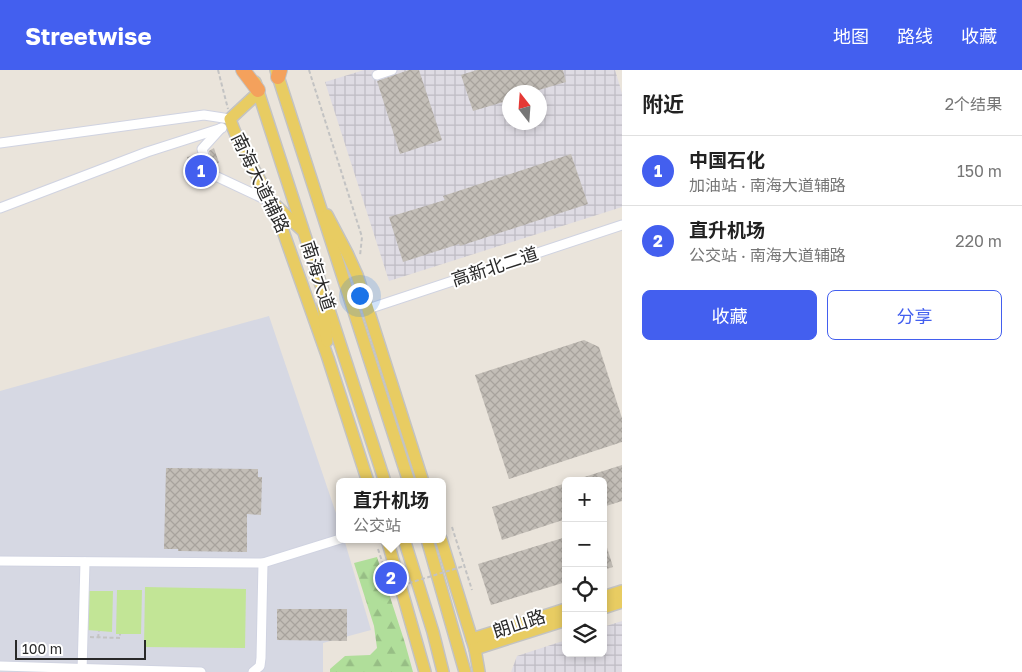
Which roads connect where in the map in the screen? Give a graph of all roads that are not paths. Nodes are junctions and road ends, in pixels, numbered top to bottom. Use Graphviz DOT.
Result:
graph roads {
  1 [pos="243,70"];
  2 [pos="251,70"];
  3 [pos="392,70"];
  4 [pos="278,72"];
  5 [pos="377,75"];
  6 [pos="258,92"];
  7 [pos="226,123"];
  8 [pos="0,143"];
  9 [pos="309,178"];
  10 [pos="273,203"];
  11 [pos="0,208"];
  12 [pos="622,225"];
  13 [pos="304,232"];
  14 [pos="322,286"];
  15 [pos="368,309"];
  16 [pos="328,358"];
  17 [pos="367,478"];
  18 [pos="385,478"];
  19 [pos="408,478"];
  20 [pos="422,478"];
  21 [pos="336,540"];
  22 [pos="388,543"];
  23 [pos="405,543"];
  24 [pos="428,543"];
  25 [pos="442,543"];
  26 [pos="0,561"];
  27 [pos="84,562"];
  28 [pos="263,563"];
  29 [pos="622,590"];
  30 [pos="607,596"];
  31 [pos="622,602"];
  32 [pos="607,607"];
  33 [pos="562,611"];
  34 [pos="562,621"];
  35 [pos="473,644"];
  36 [pos="0,666"];
  37 [pos="82,670"];
  38 [pos="480,670"];
  39 [pos="201,672"];
  40 [pos="253,672"];
  41 [pos="425,672"];
  42 [pos="442,672"];
  43 [pos="464,672"];
  1 -- 6 [label="highway"];
  2 -- 6 [label="main road, 南海大道"];
  3 -- 5 [label="street"];
  4 -- 9 [label="main road, 南海大道"];
  6 -- 7 [label="main road, 南海大道辅路"];
  6 -- 13 [label="main road, 南海大道"];
  7 -- 8 [label="street"];
  7 -- 10 [label="main road, 南海大道辅路"];
  7 -- 10 [label="street"];
  7 -- 11 [label="street"];
  9 -- 15 [label="main road"];
  9 -- 19 [label="main road, 南海大道"];
  10 -- 13 [label="main road"];
  10 -- 16 [label="main road, 南海大道辅路"];
  12 -- 15 [label="street, 高新北二道"];
  13 -- 14 [label="main road, 南海大道"];
  14 -- 16 [label="main road"];
  14 -- 18 [label="main road, 南海大道"];
  15 -- 20 [label="main road"];
  16 -- 17 [label="main road, 南海大道辅路"];
  21 -- 28 [label="street"];
  22 -- 41 [label="main road"];
  23 -- 42 [label="main road"];
  24 -- 43 [label="main road"];
  25 -- 35 [label="main road"];
  26 -- 27 [label="street"];
  27 -- 28 [label="street"];
  27 -- 37 [label="street"];
  28 -- 40 [label="street"];
  29 -- 30 [label="main road"];
  31 -- 32 [label="main road"];
  33 -- 35 [label="main road, 朗山路"];
  34 -- 35 [label="main road, 朗山路"];
  35 -- 38 [label="main road"];
  36 -- 37 [label="street"];
  37 -- 39 [label="street"];
}
